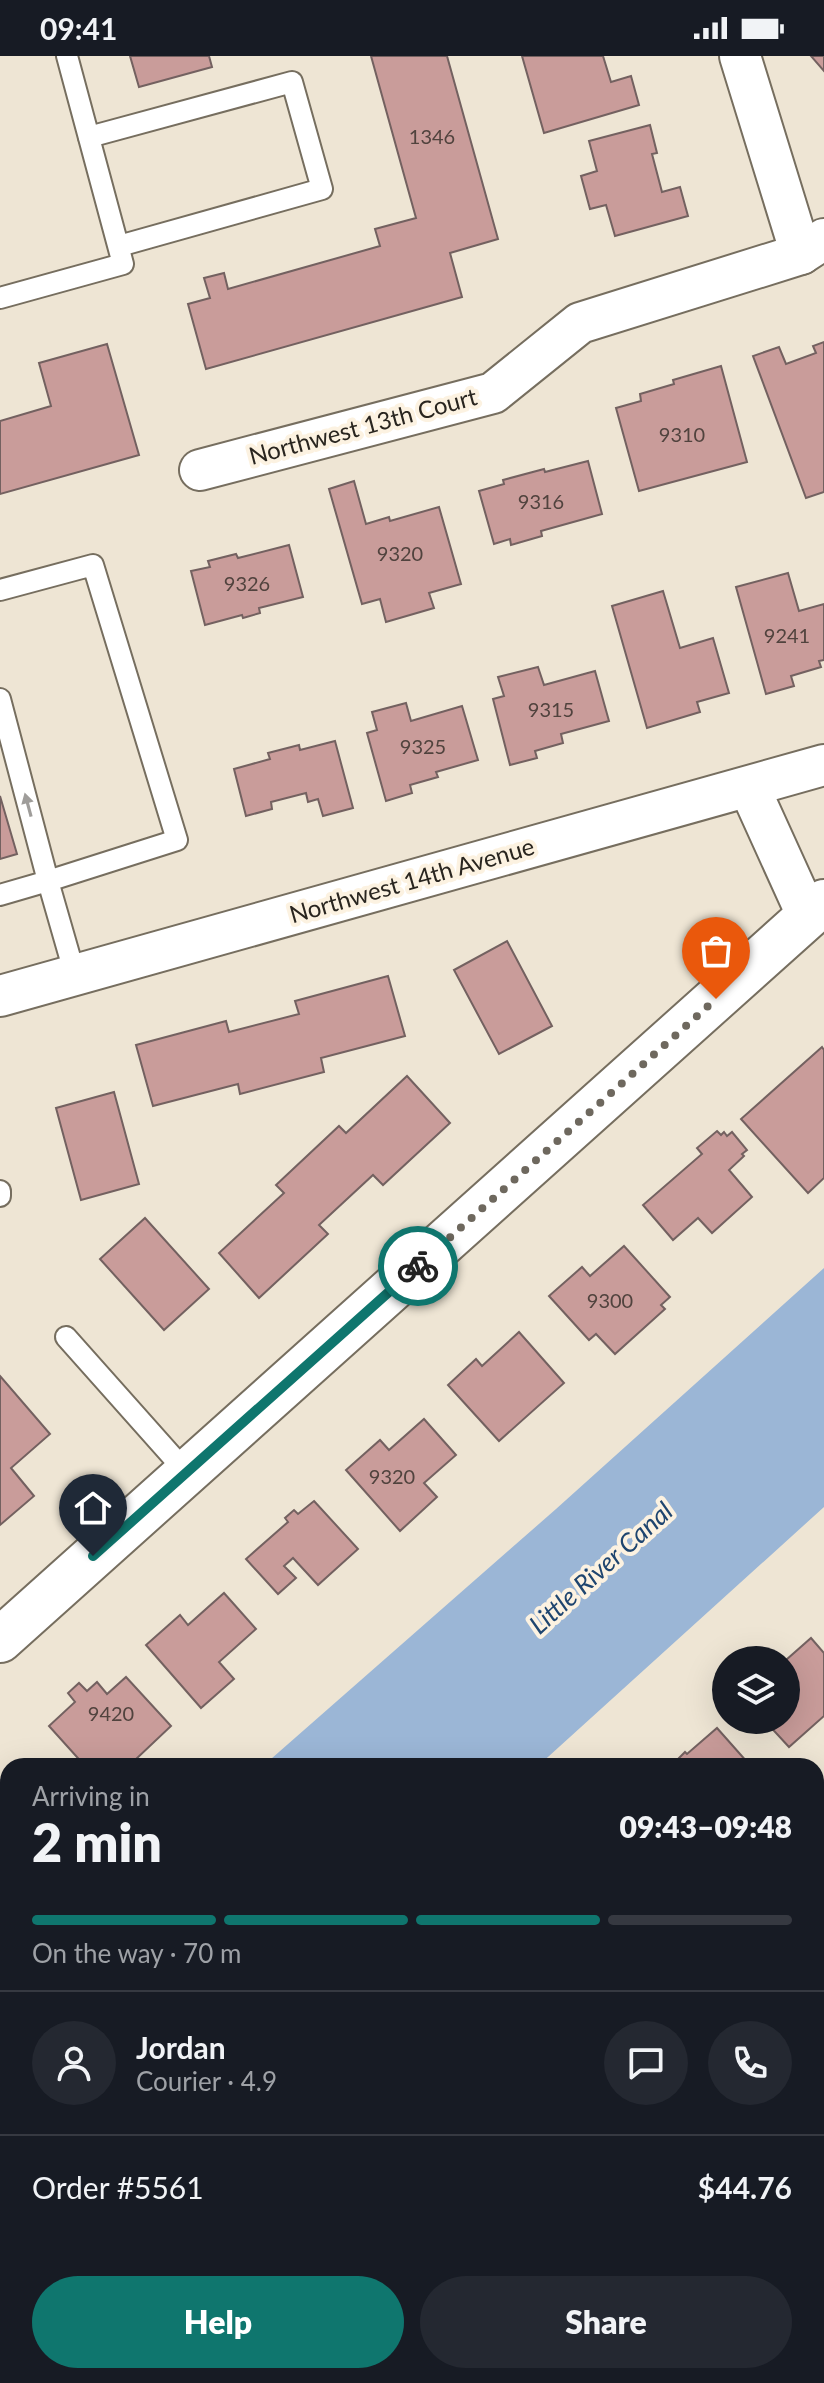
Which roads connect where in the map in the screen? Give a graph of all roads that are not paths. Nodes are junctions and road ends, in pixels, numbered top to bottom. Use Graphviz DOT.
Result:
graph roads {
  1 [pos="67,56"];
  2 [pos="740,56"];
  3 [pos="89,137"];
  4 [pos="119,246"];
  5 [pos="812,246"];
  6 [pos="0,298"];
  7 [pos="200,470"];
  8 [pos="0,590"];
  9 [pos="0,699"];
  10 [pos="824,765"];
  11 [pos="749,787"];
  12 [pos="48,881"];
  13 [pos="0,895"];
  14 [pos="816,910"];
  15 [pos="75,975"];
  16 [pos="0,996"];
  17 [pos="66,1337"];
  18 [pos="187,1473"];
  19 [pos="0,1640"];
  1 -- 3 [label="lane"];
  2 -- 5 [label="street"];
  3 -- 4 [label="lane"];
  3 -- 4 [label="lane"];
  4 -- 6 [label="lane"];
  5 -- 7 [label="street, Northwest 13th Court"];
  8 -- 12 [label="lane"];
  12 -- 9 [label="lane, one-way"];
  10 -- 11 [label="street, Northwest 14th Avenue"];
  11 -- 14 [label="street"];
  11 -- 15 [label="street, Northwest 14th Avenue"];
  12 -- 13 [label="lane"];
  12 -- 15 [label="lane"];
  14 -- 18 [label="street"];
  15 -- 16 [label="street, Northwest 14th Avenue"];
  17 -- 18 [label="lane"];
  18 -- 19 [label="street"];
}
